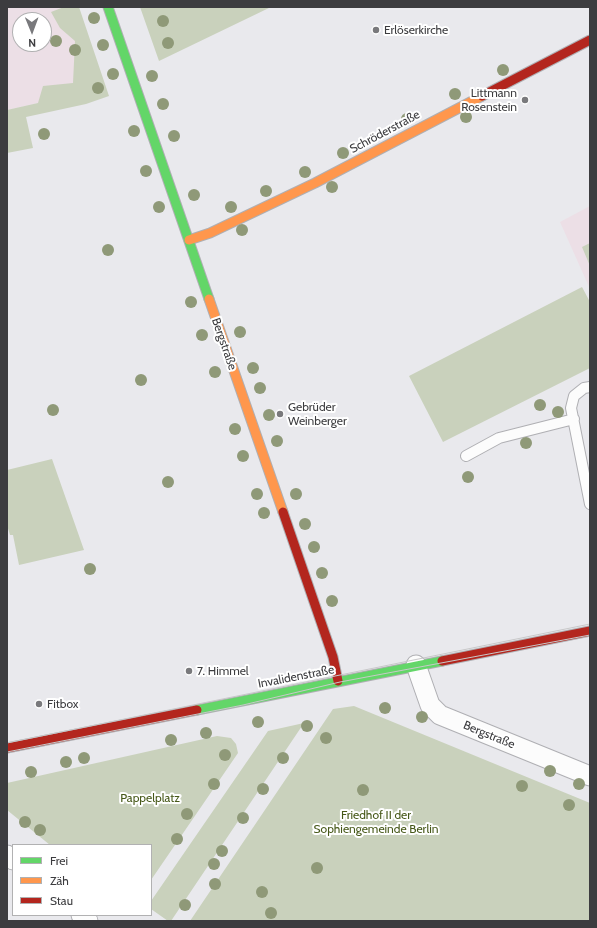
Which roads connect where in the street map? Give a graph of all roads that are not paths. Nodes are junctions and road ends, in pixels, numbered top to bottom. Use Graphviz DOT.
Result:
graph roads {
  1 [pos="108,7"];
  2 [pos="590,40"];
  3 [pos="189,240"];
  4 [pos="590,387"];
  5 [pos="574,419"];
  6 [pos="466,456"];
  7 [pos="590,504"];
  8 [pos="590,631"];
  9 [pos="416,665"];
  10 [pos="338,681"];
  11 [pos="7,748"];
  12 [pos="590,776"];
  1 -- 3 [label="street, Bergstraße"];
  2 -- 3 [label="street, Schröderstraße"];
  3 -- 10 [label="street, Bergstraße"];
  4 -- 5 [label="lane"];
  5 -- 6 [label="lane"];
  5 -- 7 [label="lane"];
  8 -- 9 [label="street, Invalidenstraße"];
  9 -- 10 [label="street, Invalidenstraße"];
  9 -- 12 [label="street, Bergstraße"];
  10 -- 11 [label="street, Invalidenstraße"];
}
